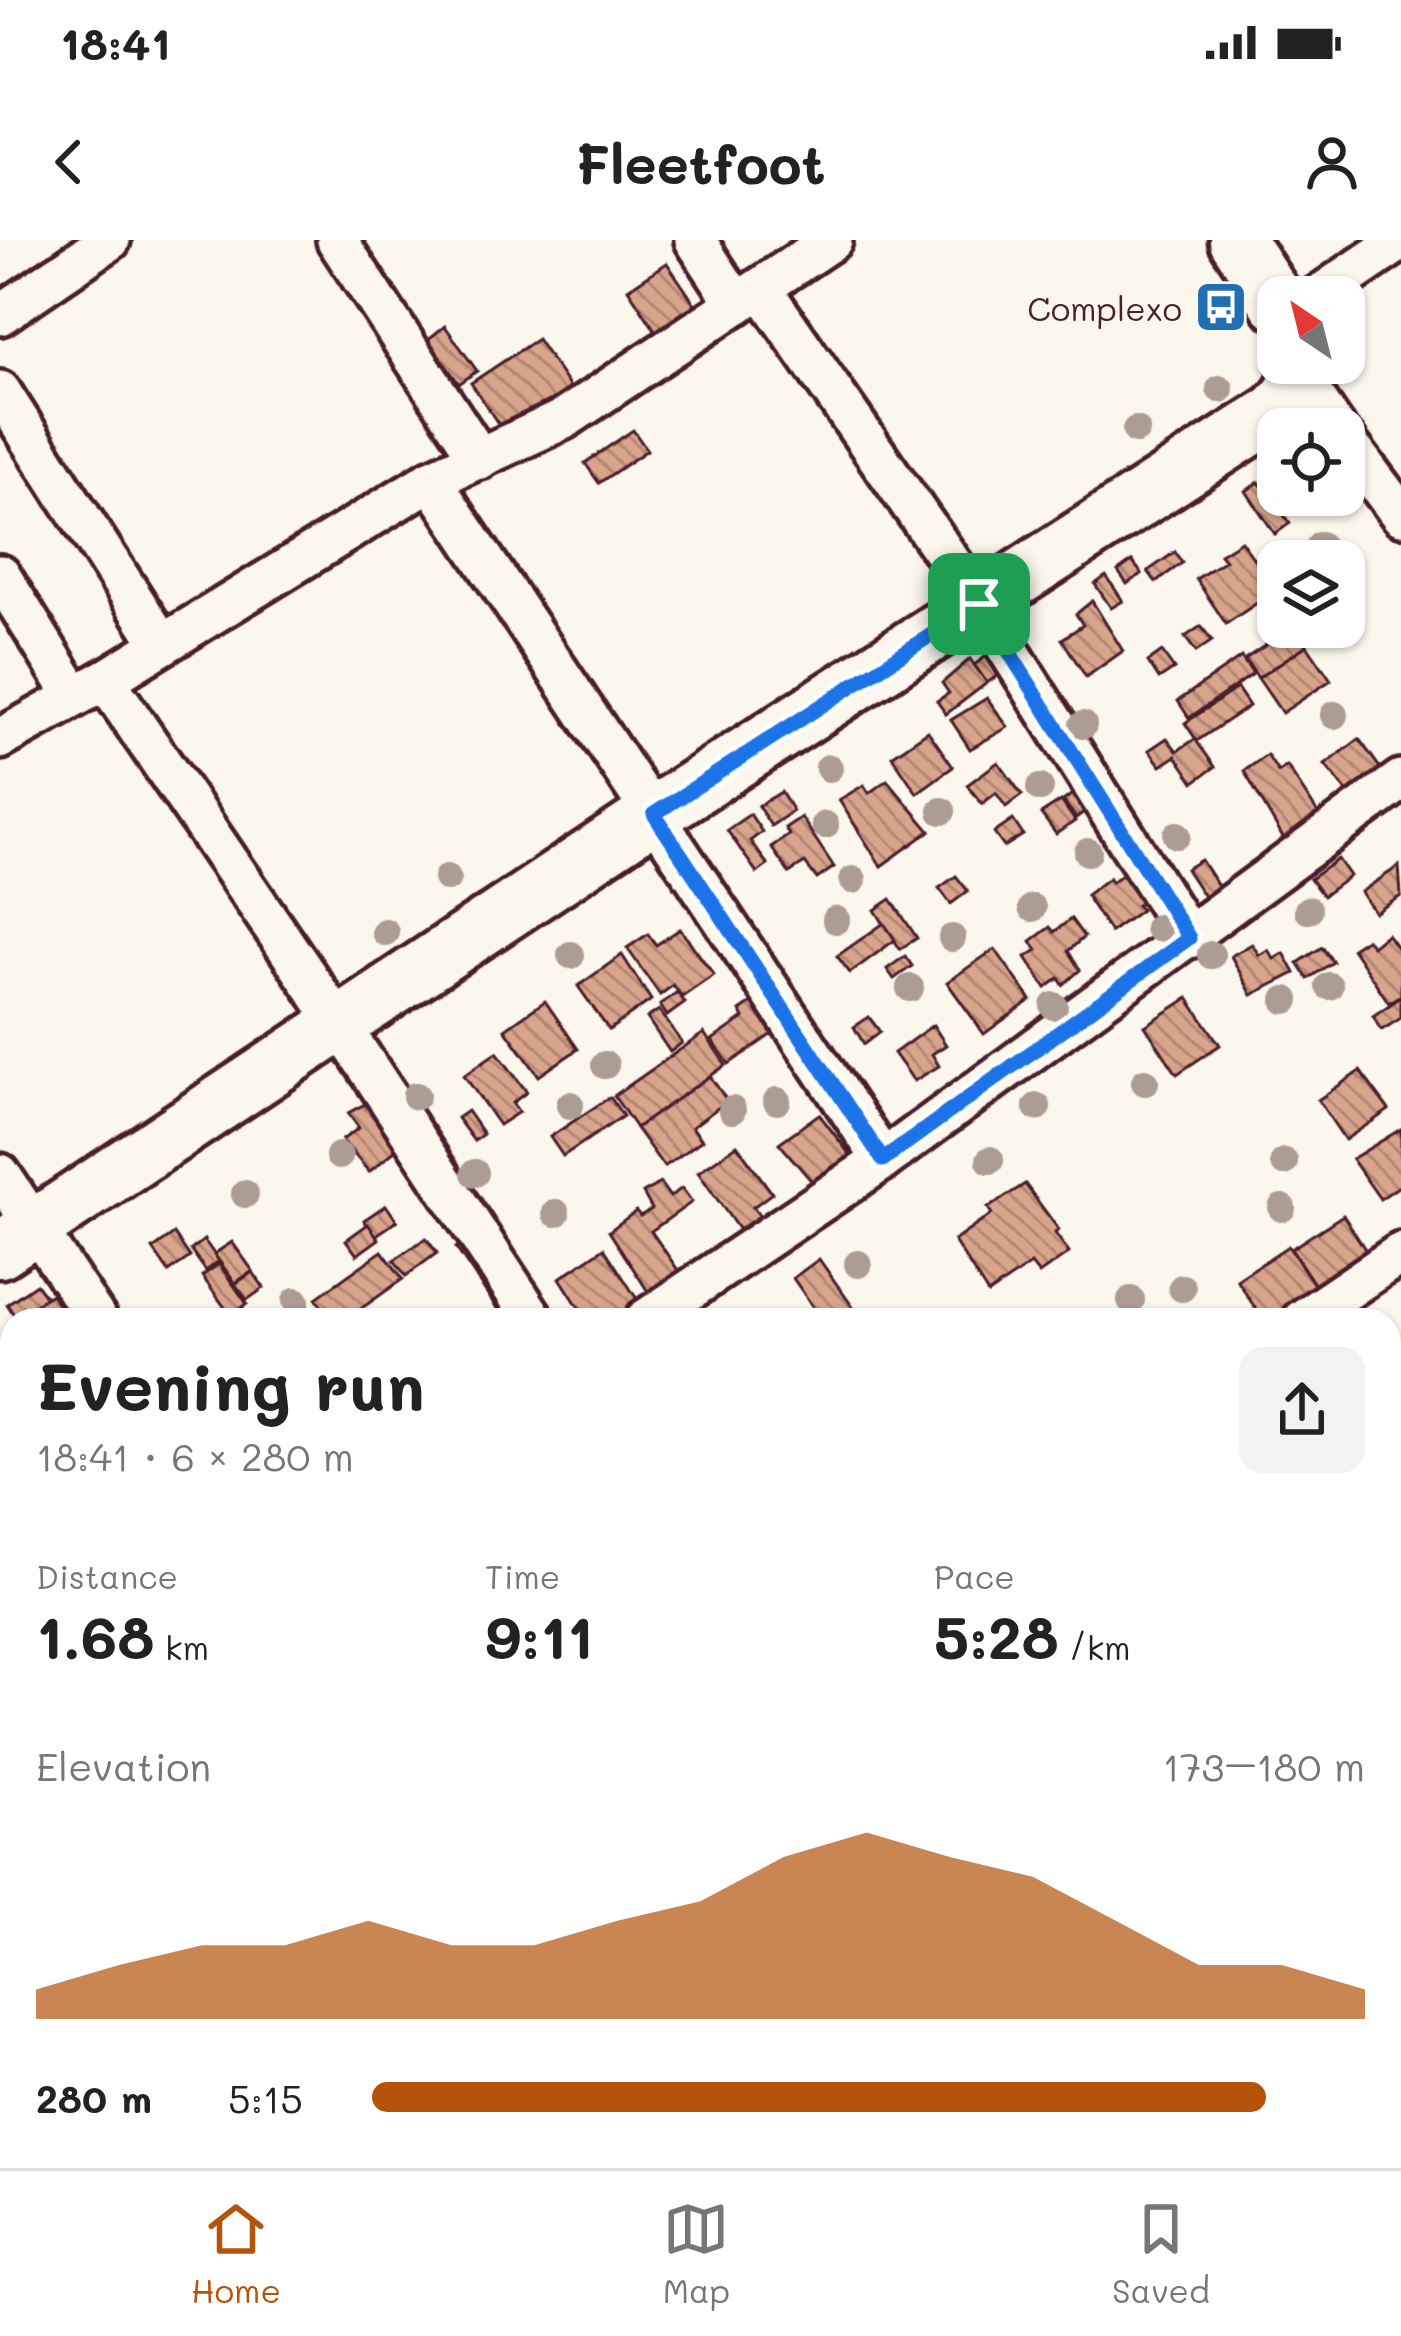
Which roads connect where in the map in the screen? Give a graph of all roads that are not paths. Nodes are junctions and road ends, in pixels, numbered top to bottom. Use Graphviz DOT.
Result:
graph roads {
  1 [pos="110,240"];
  2 [pos="337,240"];
  3 [pos="695,240"];
  4 [pos="832,240"];
  5 [pos="1237,240"];
  6 [pos="1401,240"];
  7 [pos="1260,276"];
  8 [pos="1349,276"];
  9 [pos="749,296"];
  10 [pos="0,315"];
  11 [pos="1295,384"];
  12 [pos="0,391"];
  13 [pos="480,459"];
  14 [pos="1365,467"];
  15 [pos="431,480"];
  16 [pos="1401,515"];
  17 [pos="0,574"];
  18 [pos="979,604"];
  19 [pos="160,644"];
  20 [pos="89,687"];
  21 [pos="0,739"];
  22 [pos="1401,780"];
  23 [pos="654,814"];
  24 [pos="1189,938"];
  25 [pos="340,1025"];
  26 [pos="883,1160"];
  27 [pos="0,1174"];
  28 [pos="18,1238"];
  29 [pos="1400,1256"];
  30 [pos="86,1308"];
  31 [pos="526,1308"];
  32 [pos="663,1308"];
  33 [pos="1320,1308"];
  1 -- 10 [label="street"];
  2 -- 13 [label="street"];
  3 -- 9 [label="street"];
  4 -- 9 [label="street"];
  5 -- 7 [label="street"];
  6 -- 8 [label="street"];
  9 -- 13 [label="street"];
  9 -- 18 [label="street"];
  11 -- 18 [label="street"];
  12 -- 19 [label="street"];
  13 -- 15 [label="street"];
  14 -- 16 [label="street"];
  15 -- 19 [label="street"];
  15 -- 23 [label="street"];
  17 -- 20 [label="street"];
  18 -- 23 [label="street"];
  18 -- 24 [label="street"];
  19 -- 20 [label="street"];
  20 -- 21 [label="street"];
  20 -- 25 [label="street"];
  22 -- 24 [label="street"];
  23 -- 25 [label="street"];
  23 -- 26 [label="street"];
  24 -- 26 [label="street"];
  25 -- 28 [label="street"];
  25 -- 31 [label="street"];
  26 -- 32 [label="street"];
  27 -- 28 [label="street"];
  28 -- 30 [label="street"];
  29 -- 33 [label="street"];
}
